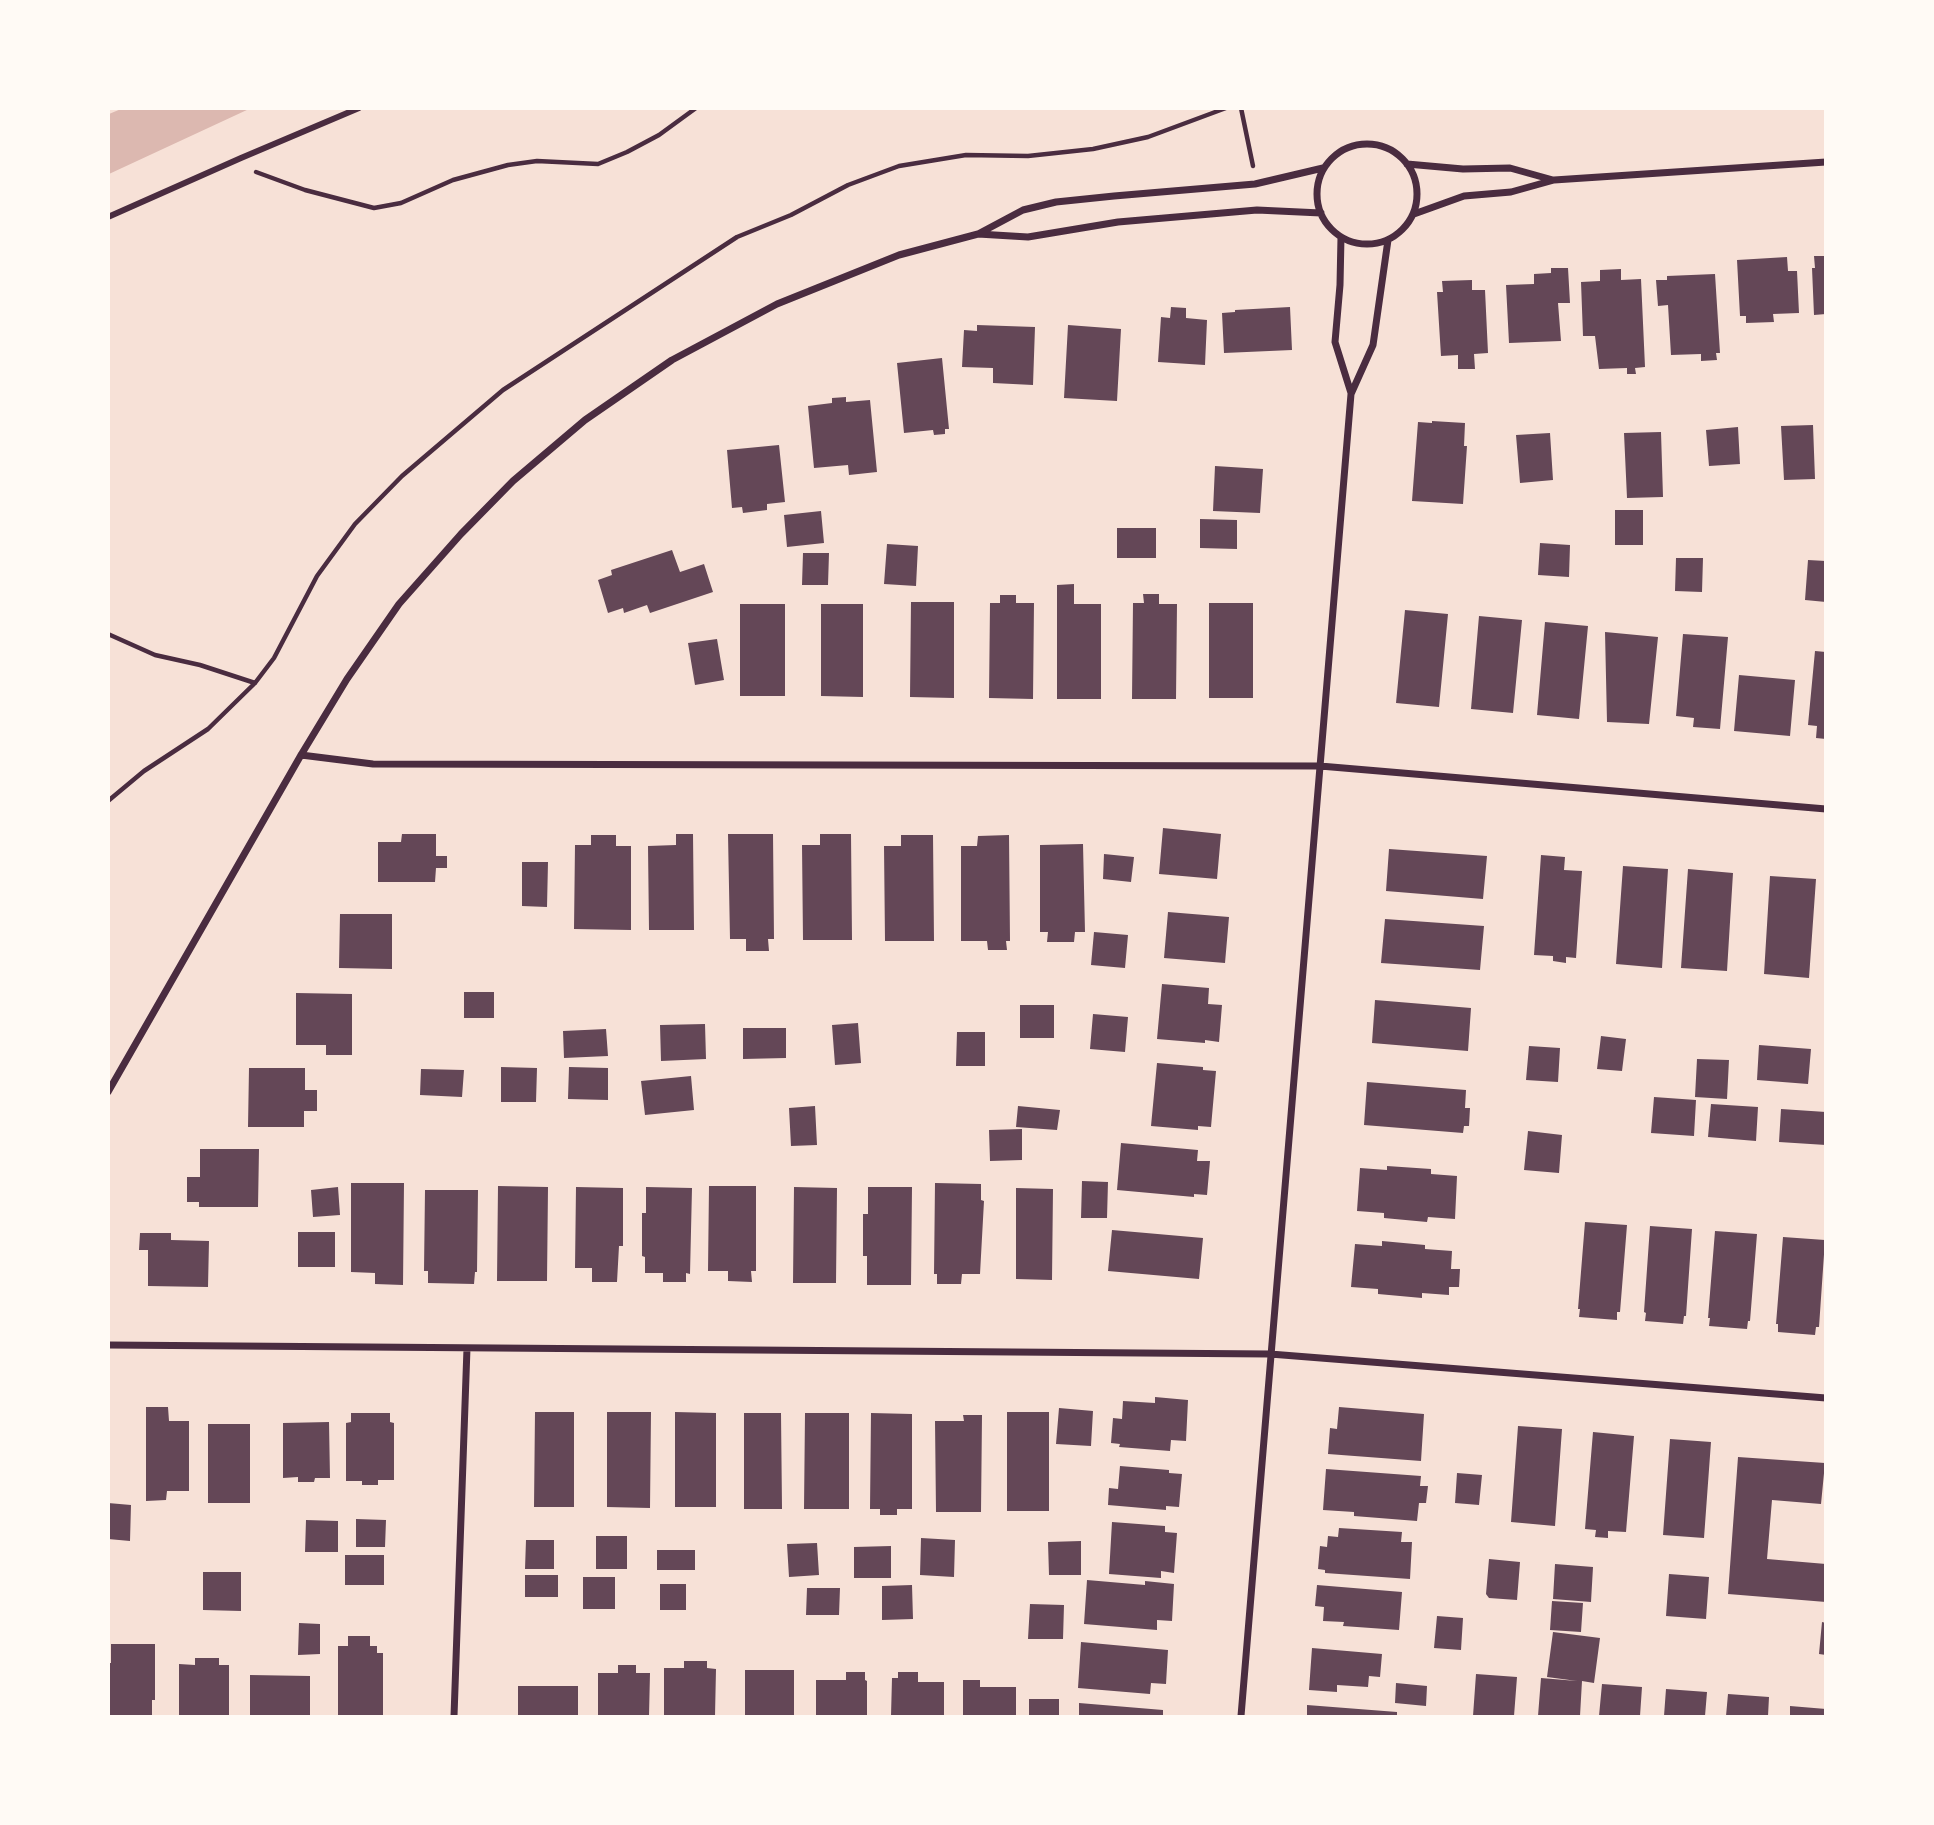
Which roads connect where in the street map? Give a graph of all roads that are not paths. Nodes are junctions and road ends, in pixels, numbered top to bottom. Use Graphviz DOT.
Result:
graph roads {
  1 [pos="359,108"];
  2 [pos="1825,162"];
  3 [pos="1407,164"];
  4 [pos="1323,168"];
  5 [pos="1554,180"];
  6 [pos="1321,213"];
  7 [pos="1414,214"];
  8 [pos="108,217"];
  9 [pos="978,234"];
  10 [pos="1340,237"];
  11 [pos="1388,240"];
  12 [pos="1352,394"];
  13 [pos="301,755"];
  14 [pos="1320,766"];
  15 [pos="1825,809"];
  16 [pos="108,1092"];
  17 [pos="108,1345"];
  18 [pos="467,1349"];
  19 [pos="1270,1354"];
  20 [pos="1825,1398"];
  21 [pos="454,1717"];
  22 [pos="1241,1717"];
  1 -- 8 [label="street"];
  2 -- 5 [label="street"];
  3 -- 4 [label="street"];
  3 -- 5 [label="street"];
  3 -- 7 [label="street"];
  4 -- 6 [label="street"];
  4 -- 9 [label="street"];
  5 -- 7 [label="street"];
  6 -- 9 [label="street"];
  6 -- 10 [label="street"];
  7 -- 11 [label="street"];
  9 -- 13 [label="street"];
  10 -- 11 [label="street"];
  10 -- 12 [label="street"];
  11 -- 12 [label="street"];
  12 -- 14 [label="street"];
  13 -- 14 [label="street"];
  13 -- 16 [label="street"];
  14 -- 15 [label="street"];
  14 -- 19 [label="street"];
  17 -- 18 [label="street"];
  18 -- 19 [label="street"];
  18 -- 21 [label="street"];
  19 -- 20 [label="street"];
  19 -- 22 [label="street"];
}
